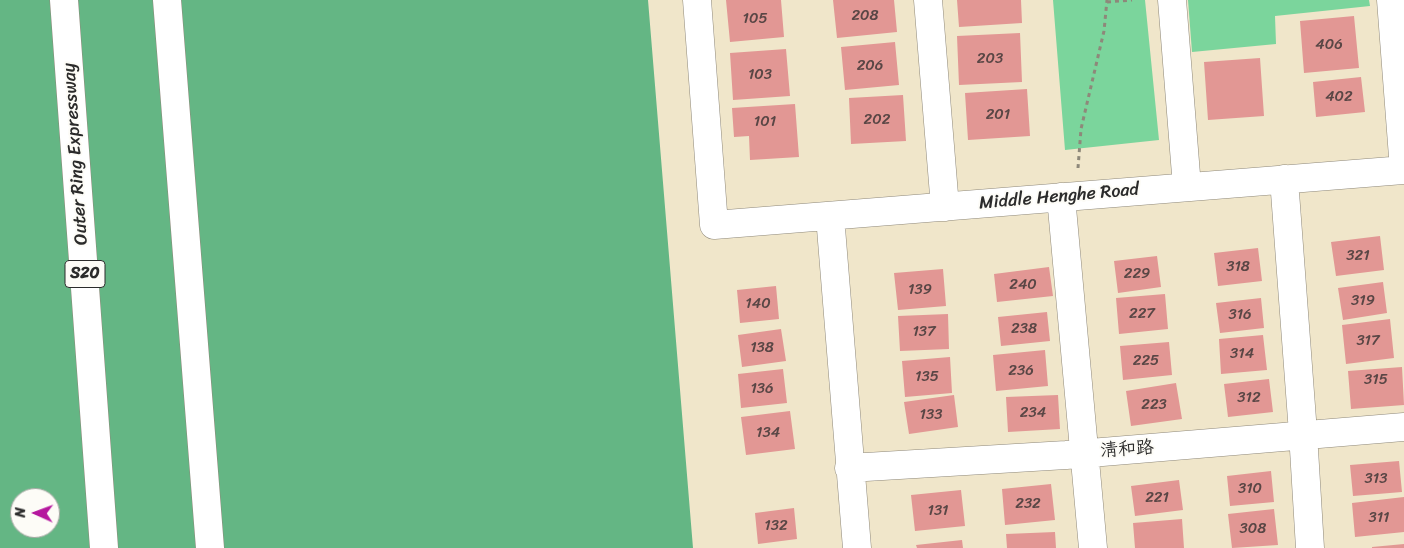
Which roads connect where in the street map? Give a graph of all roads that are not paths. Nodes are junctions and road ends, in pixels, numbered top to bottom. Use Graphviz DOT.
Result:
graph roads {
  1 [pos="64,0"];
  2 [pos="167,0"];
  3 [pos="697,0"];
  4 [pos="928,0"];
  5 [pos="1172,0"];
  6 [pos="1391,0"];
  7 [pos="1404,170"];
  8 [pos="1284,179"];
  9 [pos="1187,187"];
  10 [pos="1068,197"];
  11 [pos="945,206"];
  12 [pos="830,216"];
  13 [pos="1404,427"];
  14 [pos="1304,433"];
  15 [pos="1084,453"];
  16 [pos="850,468"];
  17 [pos="104,548"];
  18 [pos="210,548"];
  19 [pos="857,548"];
  20 [pos="1093,548"];
  21 [pos="1310,548"];
  1 -- 17 [label="main road, Outer Ring Expressway / S20"];
  2 -- 18 [label="main road"];
  3 -- 12 [label="main road, Middle Henghe Road"];
  4 -- 11 [label="main road"];
  5 -- 9 [label="main road"];
  6 -- 7 [label="main road"];
  7 -- 8 [label="main road, Middle Henghe Road"];
  8 -- 9 [label="main road, Middle Henghe Road"];
  8 -- 14 [label="main road"];
  9 -- 10 [label="main road, Middle Henghe Road"];
  10 -- 11 [label="main road, Middle Henghe Road"];
  10 -- 15 [label="main road"];
  11 -- 12 [label="main road, Middle Henghe Road"];
  12 -- 16 [label="main road"];
  13 -- 14 [label="main road, 清和路"];
  14 -- 15 [label="main road, 清和路"];
  14 -- 21 [label="main road"];
  15 -- 16 [label="main road, 清和路"];
  15 -- 20 [label="main road"];
  16 -- 19 [label="main road"];
}
